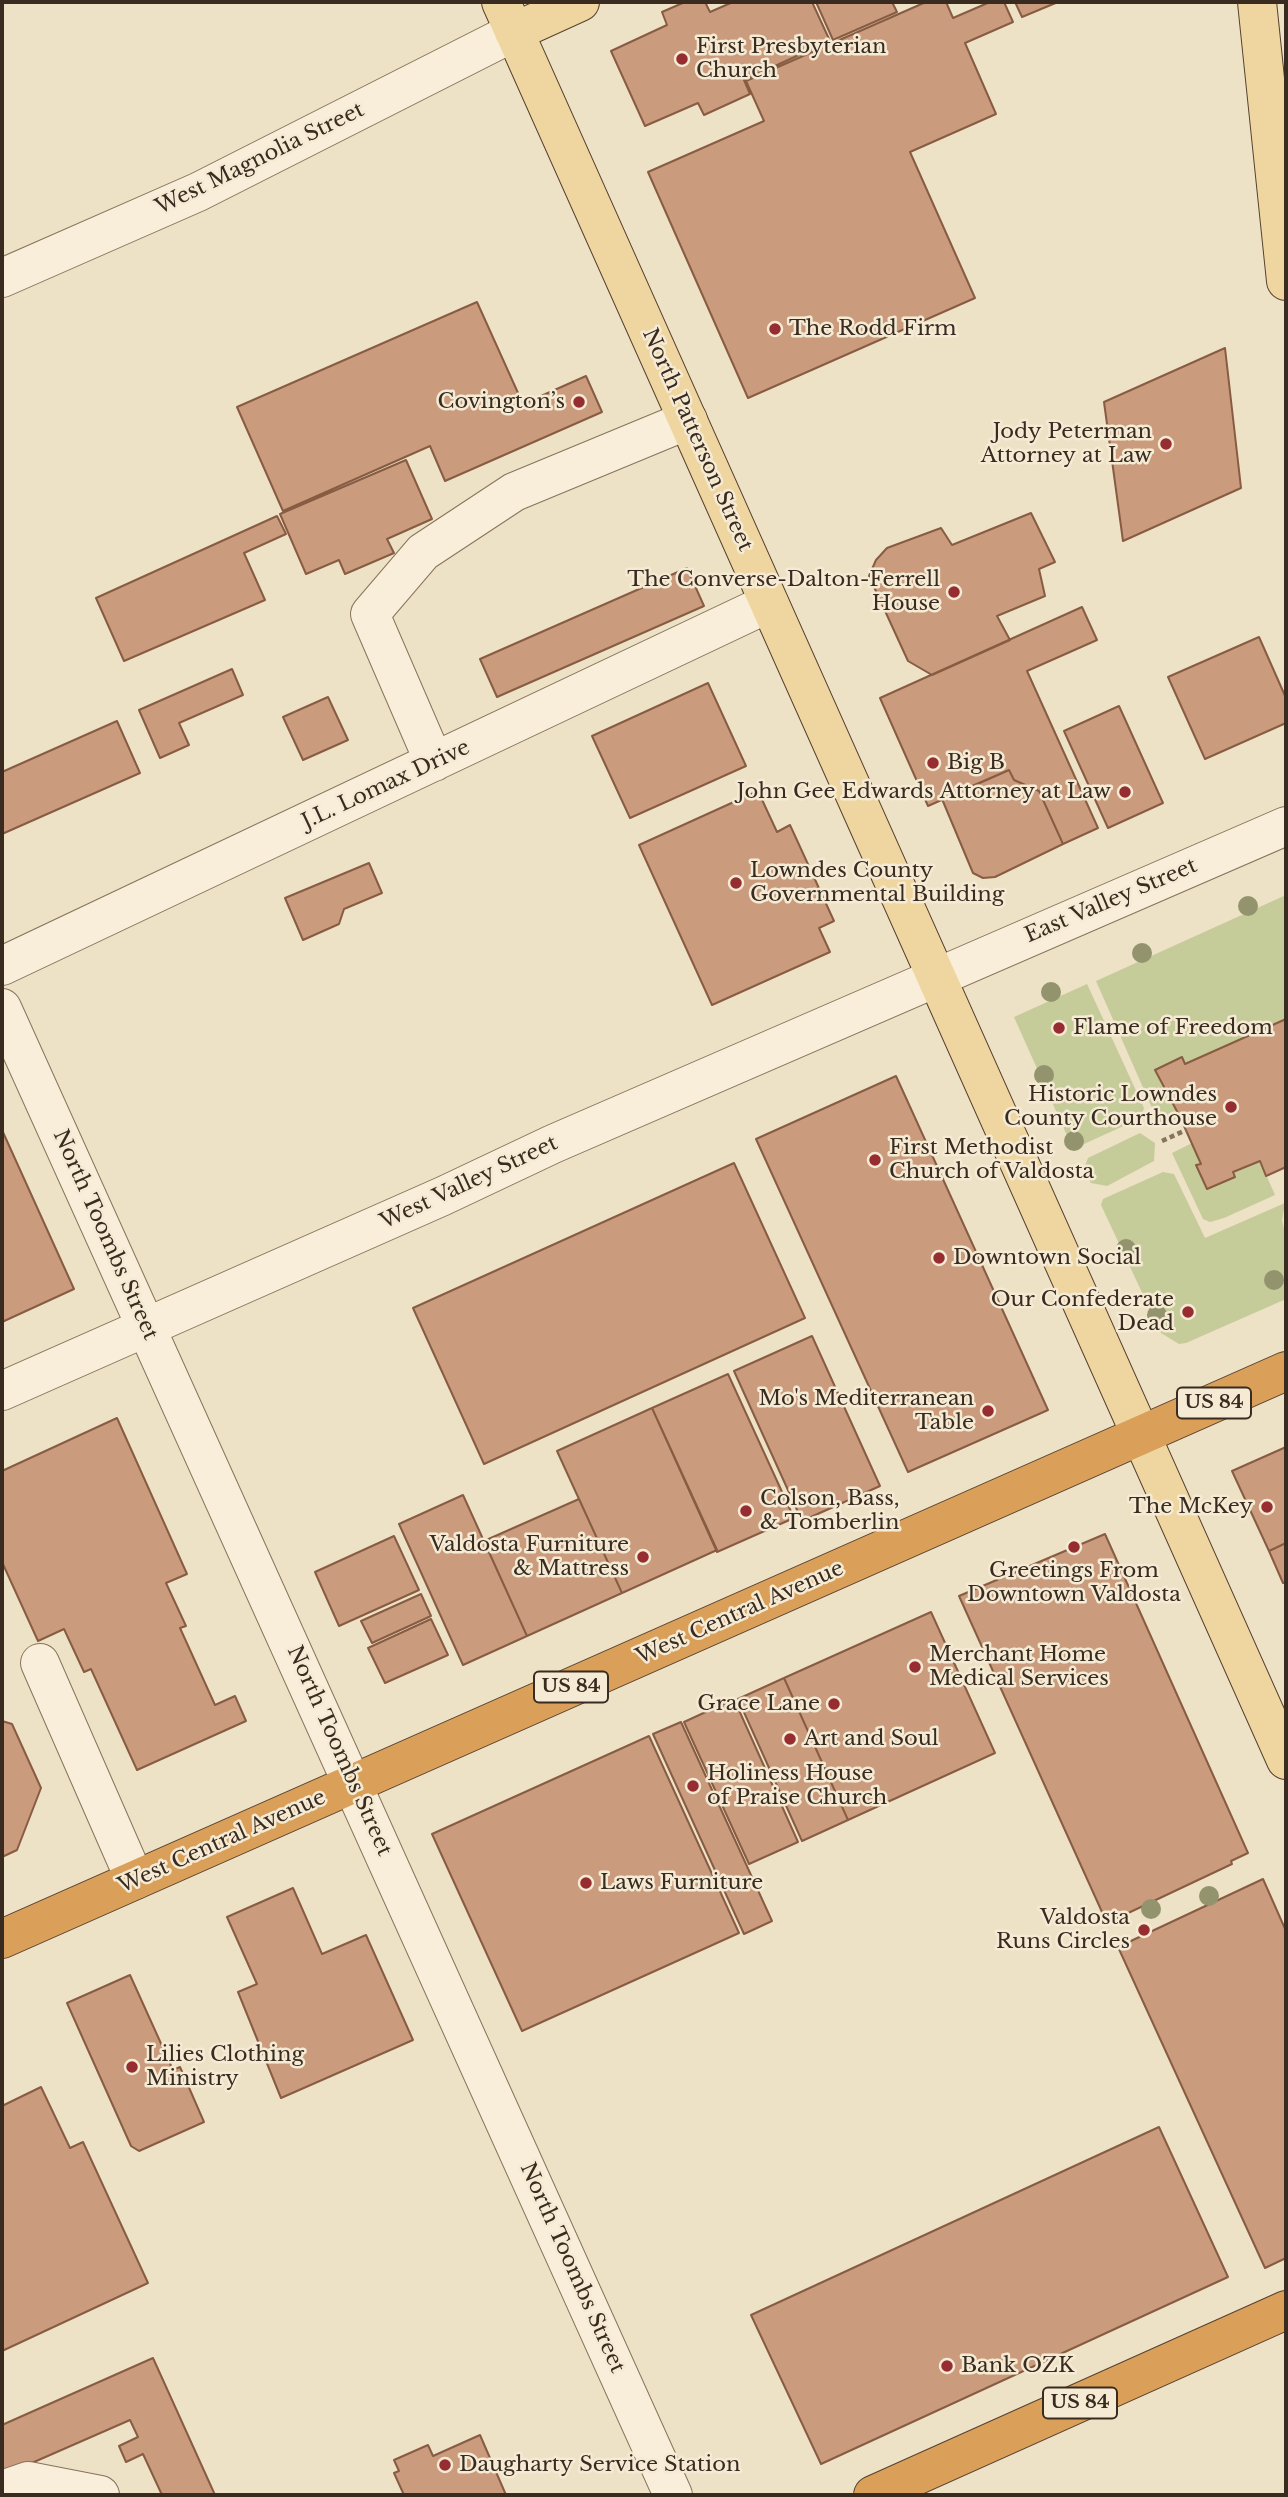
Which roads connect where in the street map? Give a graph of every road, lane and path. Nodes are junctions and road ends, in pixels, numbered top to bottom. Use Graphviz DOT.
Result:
graph roads {
  1 [pos="580,2"];
  2 [pos="1257,2"];
  3 [pos="508,17"];
  4 [pos="2,278"];
  5 [pos="1286,281"];
  6 [pos="688,420"];
  7 [pos="769,603"];
  8 [pos="434,762"];
  9 [pos="1286,826"];
  10 [pos="2,966"];
  11 [pos="936,977"];
  12 [pos="2,1008"];
  13 [pos="1186,1130"];
  14 [pos="1162,1141"];
  15 [pos="147,1327"];
  16 [pos="1286,1371"];
  17 [pos="2,1391"];
  18 [pos="1141,1436"];
  19 [pos="40,1662"];
  20 [pos="1286,1760"];
  21 [pos="354,1783"];
  22 [pos="135,1880"];
  23 [pos="2,1939"];
  24 [pos="1286,2310"];
  25 [pos="2,2490"];
  26 [pos="100,2495"];
  27 [pos="673,2495"];
  28 [pos="873,2495"];
  1 -- 3 [label="main road"];
  2 -- 5 [label="main road"];
  3 -- 4 [label="street, West Magnolia Street"];
  3 -- 6 [label="main road, North Patterson Street"];
  6 -- 7 [label="main road, North Patterson Street"];
  6 -- 8 [label="street"];
  7 -- 8 [label="street, J.L. Lomax Drive"];
  7 -- 11 [label="main road, North Patterson Street"];
  8 -- 10 [label="street, J.L. Lomax Drive"];
  9 -- 11 [label="street, East Valley Street"];
  11 -- 15 [label="street, West Valley Street"];
  11 -- 18 [label="main road, North Patterson Street"];
  12 -- 15 [label="street, North Toombs Street"];
  13 -- 14 [label="path"];
  15 -- 17 [label="street, West Valley Street"];
  15 -- 21 [label="street, North Toombs Street"];
  16 -- 18 [label="highway, West Central Avenue / US 84"];
  18 -- 20 [label="main road, North Patterson Street"];
  18 -- 21 [label="highway, West Central Avenue / US 84"];
  19 -- 22 [label="street"];
  21 -- 22 [label="highway, West Central Avenue / US 84"];
  21 -- 27 [label="street, North Toombs Street"];
  22 -- 23 [label="highway, West Central Avenue / US 84"];
  24 -- 28 [label="highway, US 84"];
  25 -- 26 [label="street"];
}
